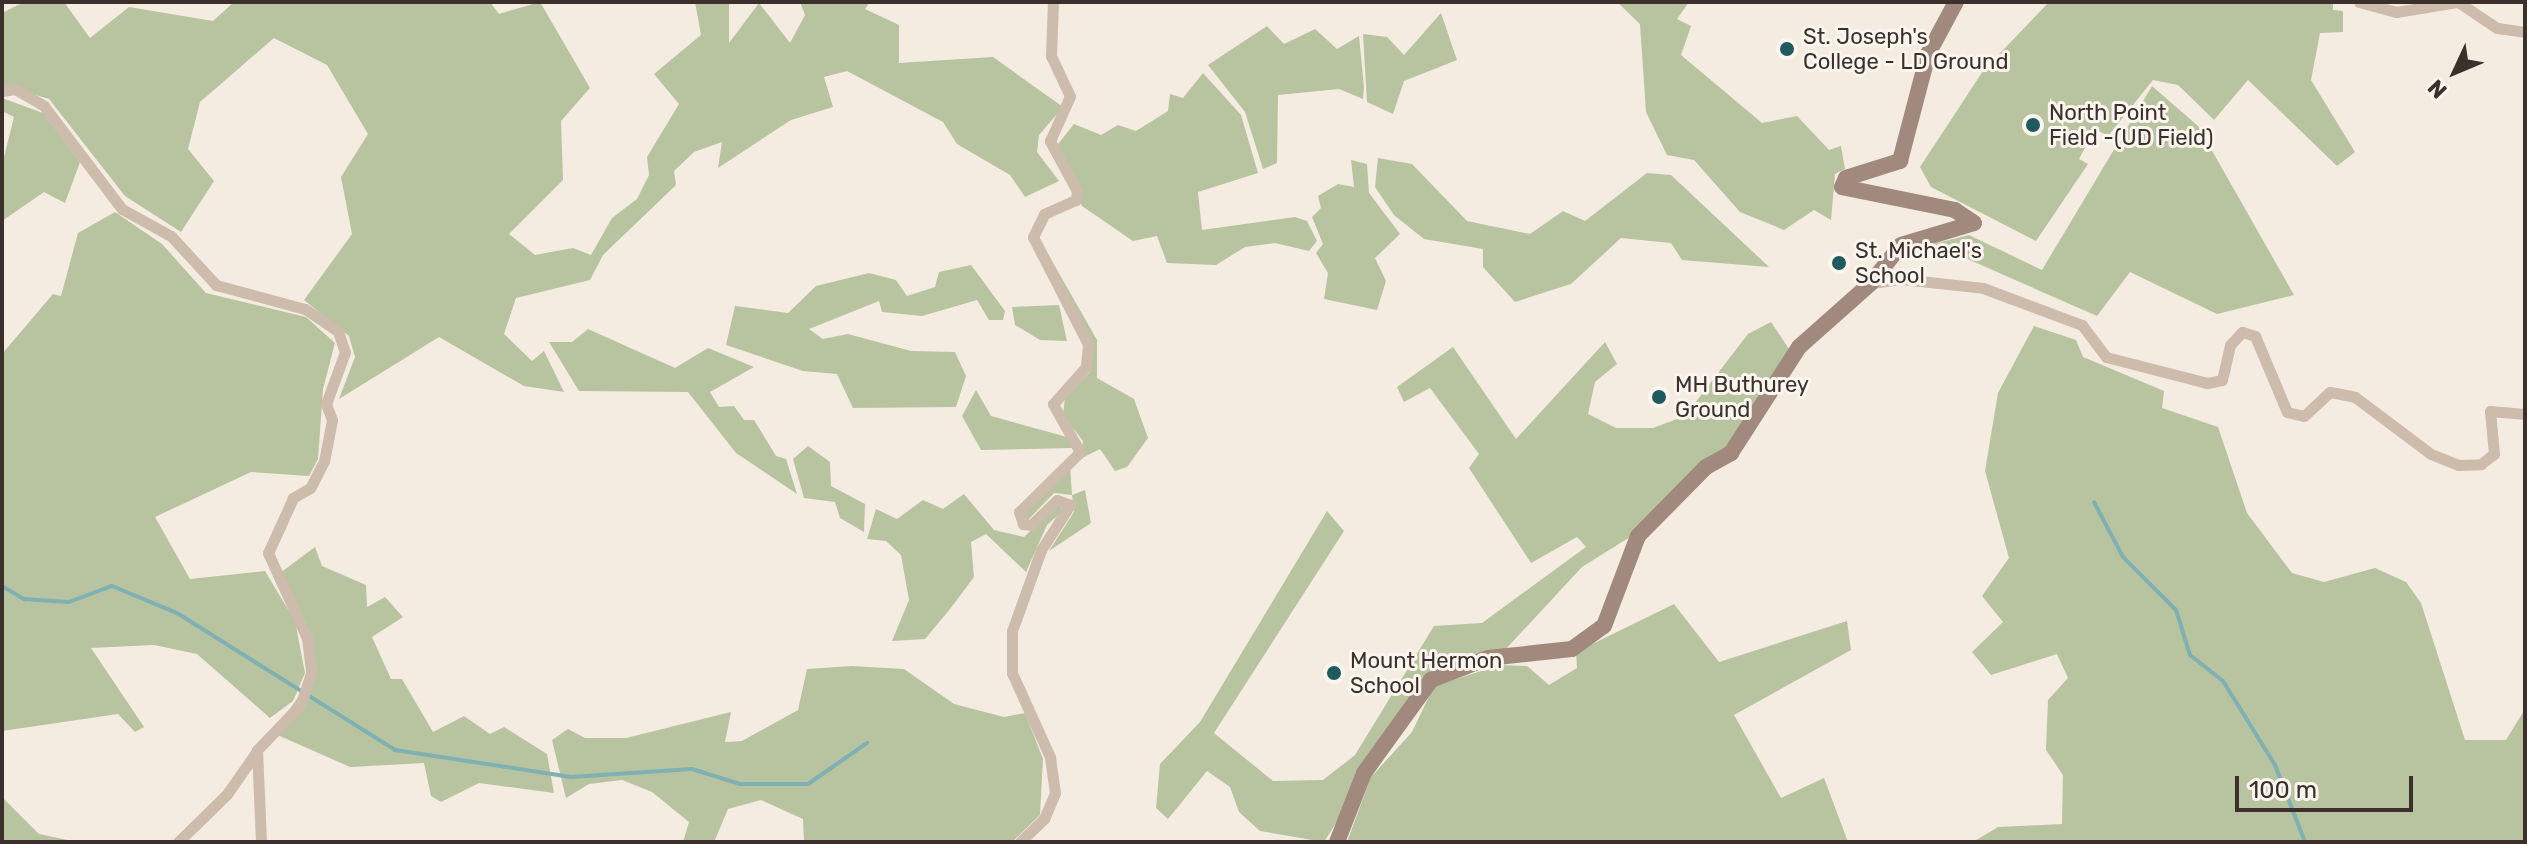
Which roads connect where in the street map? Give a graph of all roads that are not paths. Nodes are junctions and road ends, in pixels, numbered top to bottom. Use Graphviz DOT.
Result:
graph roads {
  1 [pos="1053,2"];
  2 [pos="1956,2"];
  3 [pos="2359,2"];
  4 [pos="2525,32"];
  5 [pos="2,91"];
  6 [pos="1871,283"];
  7 [pos="2525,414"];
  8 [pos="257,750"];
  9 [pos="178,842"];
  10 [pos="261,842"];
  11 [pos="1020,842"];
  12 [pos="1337,842"];
  1 -- 11 [label="street"];
  2 -- 6 [label="main road"];
  3 -- 4 [label="street"];
  5 -- 8 [label="street"];
  6 -- 7 [label="street"];
  6 -- 12 [label="main road"];
  8 -- 9 [label="street"];
  8 -- 10 [label="street"];
}
